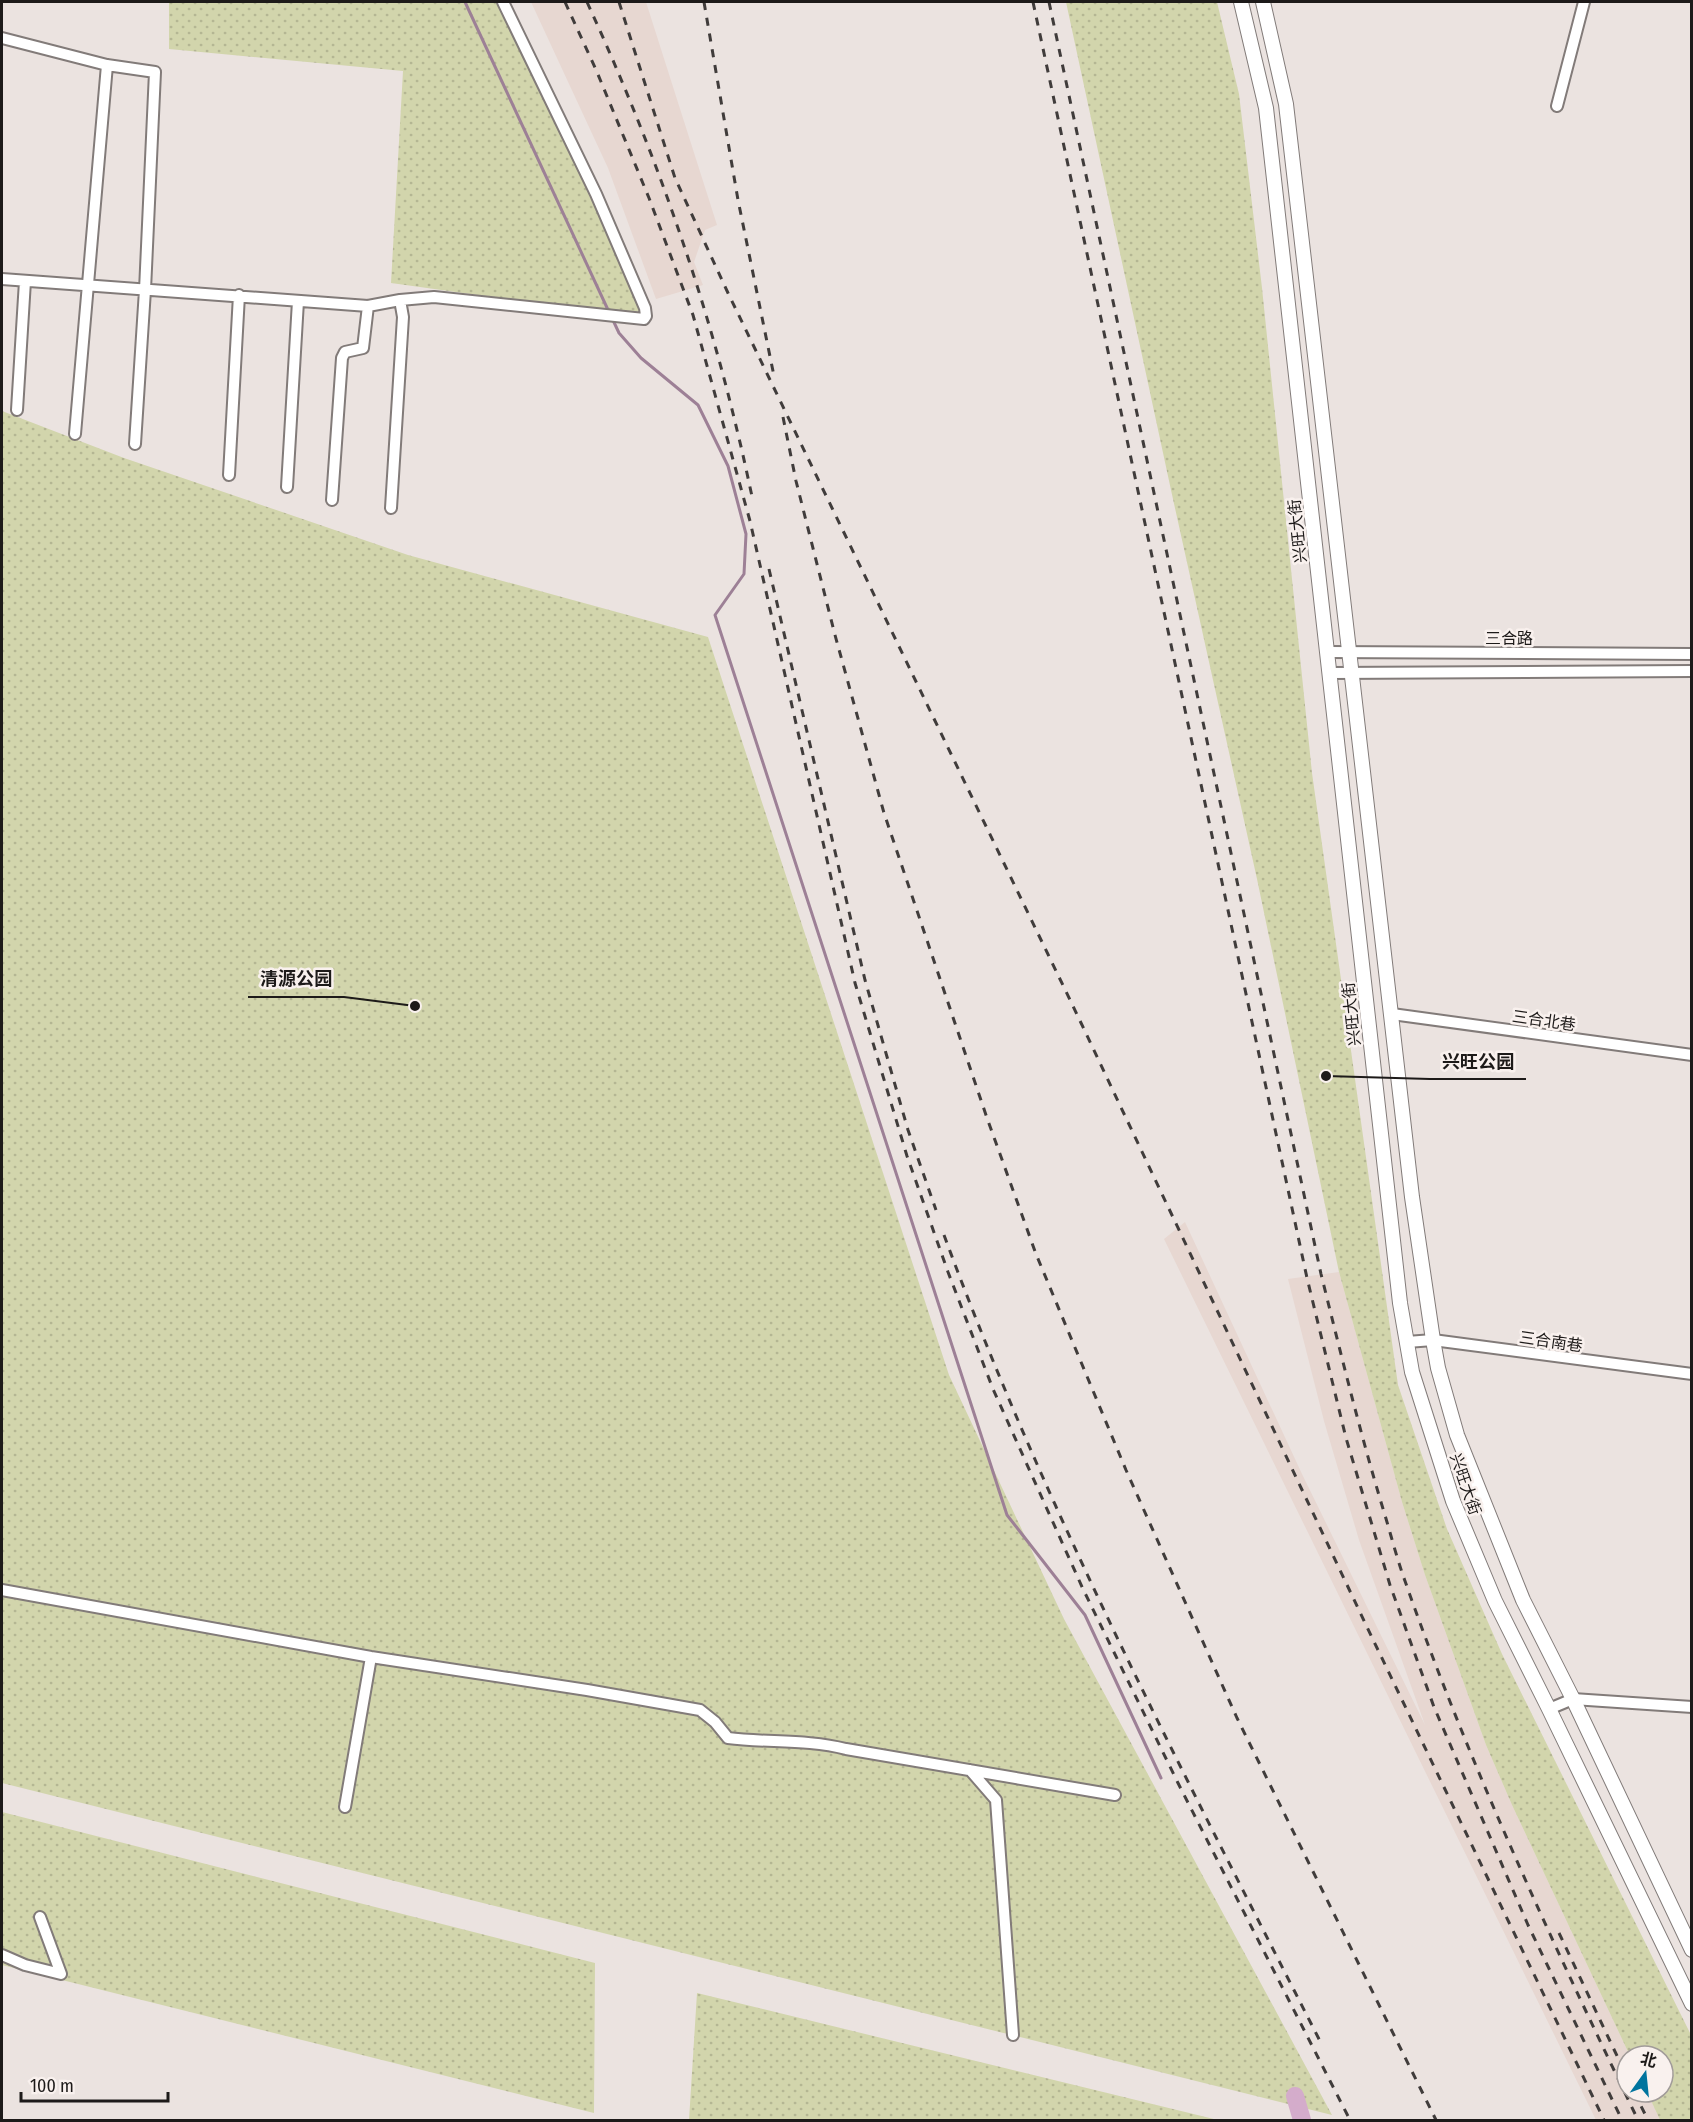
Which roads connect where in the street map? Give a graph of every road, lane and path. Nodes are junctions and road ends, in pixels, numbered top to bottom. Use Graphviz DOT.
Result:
graph roads {
  1 [pos="502,2"];
  2 [pos="1241,2"];
  3 [pos="1263,2"];
  4 [pos="1584,2"];
  5 [pos="2,38"];
  6 [pos="107,65"];
  7 [pos="1557,106"];
  8 [pos="2,279"];
  9 [pos="25,281"];
  10 [pos="87,287"];
  11 [pos="145,290"];
  12 [pos="239,296"];
  13 [pos="400,300"];
  14 [pos="298,301"];
  15 [pos="368,306"];
  16 [pos="17,410"];
  17 [pos="75,434"];
  18 [pos="135,444"];
  19 [pos="229,475"];
  20 [pos="287,487"];
  21 [pos="332,500"];
  22 [pos="391,508"];
  23 [pos="1327,652"];
  24 [pos="1350,652"];
  25 [pos="1692,654"];
  26 [pos="1692,671"];
  27 [pos="1352,672"];
  28 [pos="1330,673"];
  29 [pos="1392,1014"];
  30 [pos="1692,1055"];
  31 [pos="1433,1340"];
  32 [pos="1407,1342"];
  33 [pos="1692,1374"];
  34 [pos="2,1590"];
  35 [pos="371,1657"];
  36 [pos="1573,1699"];
  37 [pos="1692,1707"];
  38 [pos="1549,1709"];
  39 [pos="970,1770"];
  40 [pos="1115,1795"];
  41 [pos="345,1808"];
  42 [pos="40,1917"];
  43 [pos="1692,1950"];
  44 [pos="2,1955"];
  45 [pos="1692,2004"];
  46 [pos="1013,2036"];
  1 -- 13 [label="street"];
  2 -- 23 [label="main road, 兴旺大街"];
  3 -- 24 [label="main road, 兴旺大街"];
  4 -- 7 [label="street"];
  5 -- 6 [label="street"];
  6 -- 10 [label="street"];
  6 -- 11 [label="street"];
  8 -- 9 [label="street"];
  9 -- 10 [label="street"];
  9 -- 16 [label="street"];
  10 -- 11 [label="street"];
  10 -- 17 [label="street"];
  11 -- 12 [label="street"];
  11 -- 18 [label="street"];
  12 -- 14 [label="street"];
  12 -- 19 [label="street"];
  13 -- 15 [label="street"];
  13 -- 22 [label="street"];
  14 -- 15 [label="street"];
  14 -- 20 [label="street"];
  15 -- 21 [label="street"];
  23 -- 24 [label="street, 三合路"];
  23 -- 28 [label="main road, 兴旺大街"];
  24 -- 25 [label="street, 三合路"];
  24 -- 27 [label="main road, 兴旺大街"];
  26 -- 27 [label="street, 三合路"];
  27 -- 28 [label="street, 三合路"];
  27 -- 29 [label="main road, 兴旺大街"];
  28 -- 32 [label="main road, 兴旺大街"];
  29 -- 30 [label="street, 三合北巷"];
  29 -- 31 [label="main road, 兴旺大街"];
  31 -- 32 [label="street, 三合南巷"];
  31 -- 33 [label="street, 三合南巷"];
  31 -- 36 [label="main road, 兴旺大街"];
  32 -- 38 [label="main road, 兴旺大街"];
  34 -- 35 [label="street"];
  35 -- 39 [label="street"];
  35 -- 41 [label="street"];
  36 -- 37 [label="street"];
  36 -- 38 [label="street"];
  36 -- 43 [label="main road, 兴旺大街"];
  38 -- 45 [label="main road, 兴旺大街"];
  39 -- 40 [label="street"];
  39 -- 46 [label="street"];
  42 -- 44 [label="street"];
}
